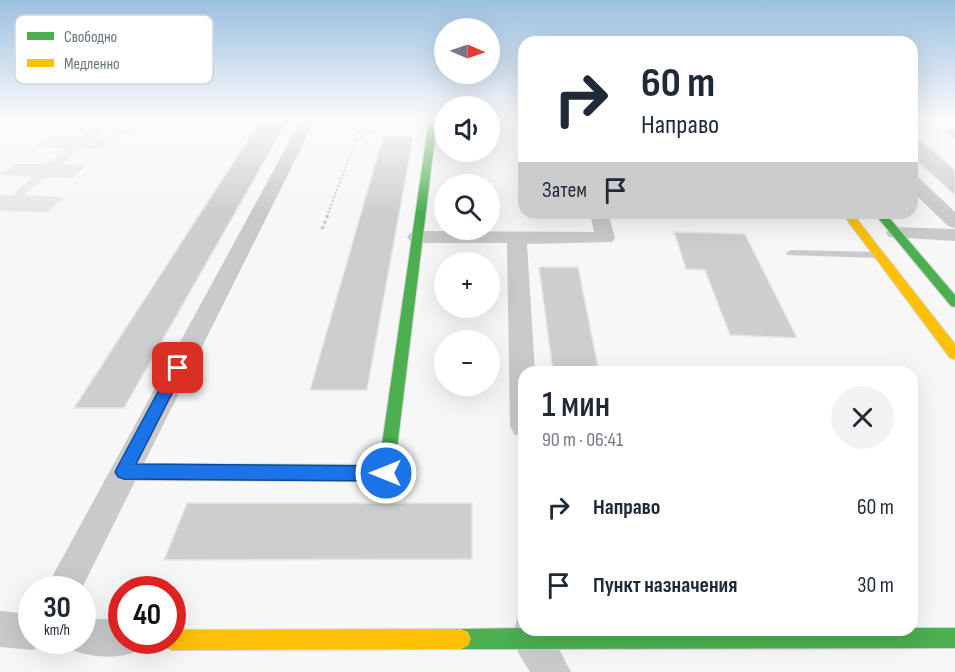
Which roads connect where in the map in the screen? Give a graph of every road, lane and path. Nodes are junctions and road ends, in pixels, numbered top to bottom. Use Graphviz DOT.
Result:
graph roads {
  1 [pos="293,151"];
  2 [pos="352,151"];
  3 [pos="429,151"];
  4 [pos="918,187"];
  5 [pos="600,219"];
  6 [pos="852,219"];
  7 [pos="884,219"];
  8 [pos="955,222"];
  9 [pos="322,229"];
  10 [pos="955,235"];
  11 [pos="417,237"];
  12 [pos="517,238"];
  13 [pos="900,238"];
  14 [pos="870,242"];
  15 [pos="791,253"];
  16 [pos="879,255"];
  17 [pos="955,303"];
  18 [pos="955,354"];
  19 [pos="522,366"];
  20 [pos="124,472"];
  21 [pos="69,576"];
  22 [pos="0,629"];
  23 [pos="18,631"];
  24 [pos="518,635"];
  25 [pos="532,636"];
  26 [pos="672,636"];
  27 [pos="955,638"];
  28 [pos="186,640"];
  29 [pos="552,672"];
  1 -- 20 [label="street"];
  2 -- 9 [label="path"];
  3 -- 11 [label="street"];
  4 -- 8 [label="street"];
  5 -- 12 [label="street"];
  6 -- 14 [label="street"];
  7 -- 13 [label="street"];
  10 -- 13 [label="street"];
  11 -- 12 [label="street"];
  11 -- 20 [label="street"];
  12 -- 19 [label="street"];
  13 -- 14 [label="street"];
  13 -- 17 [label="street"];
  14 -- 16 [label="street"];
  15 -- 16 [label="lane"];
  16 -- 18 [label="street"];
  20 -- 21 [label="street"];
  22 -- 23 [label="street"];
  24 -- 28 [label="street"];
  25 -- 29 [label="street"];
  26 -- 27 [label="street"];
}
